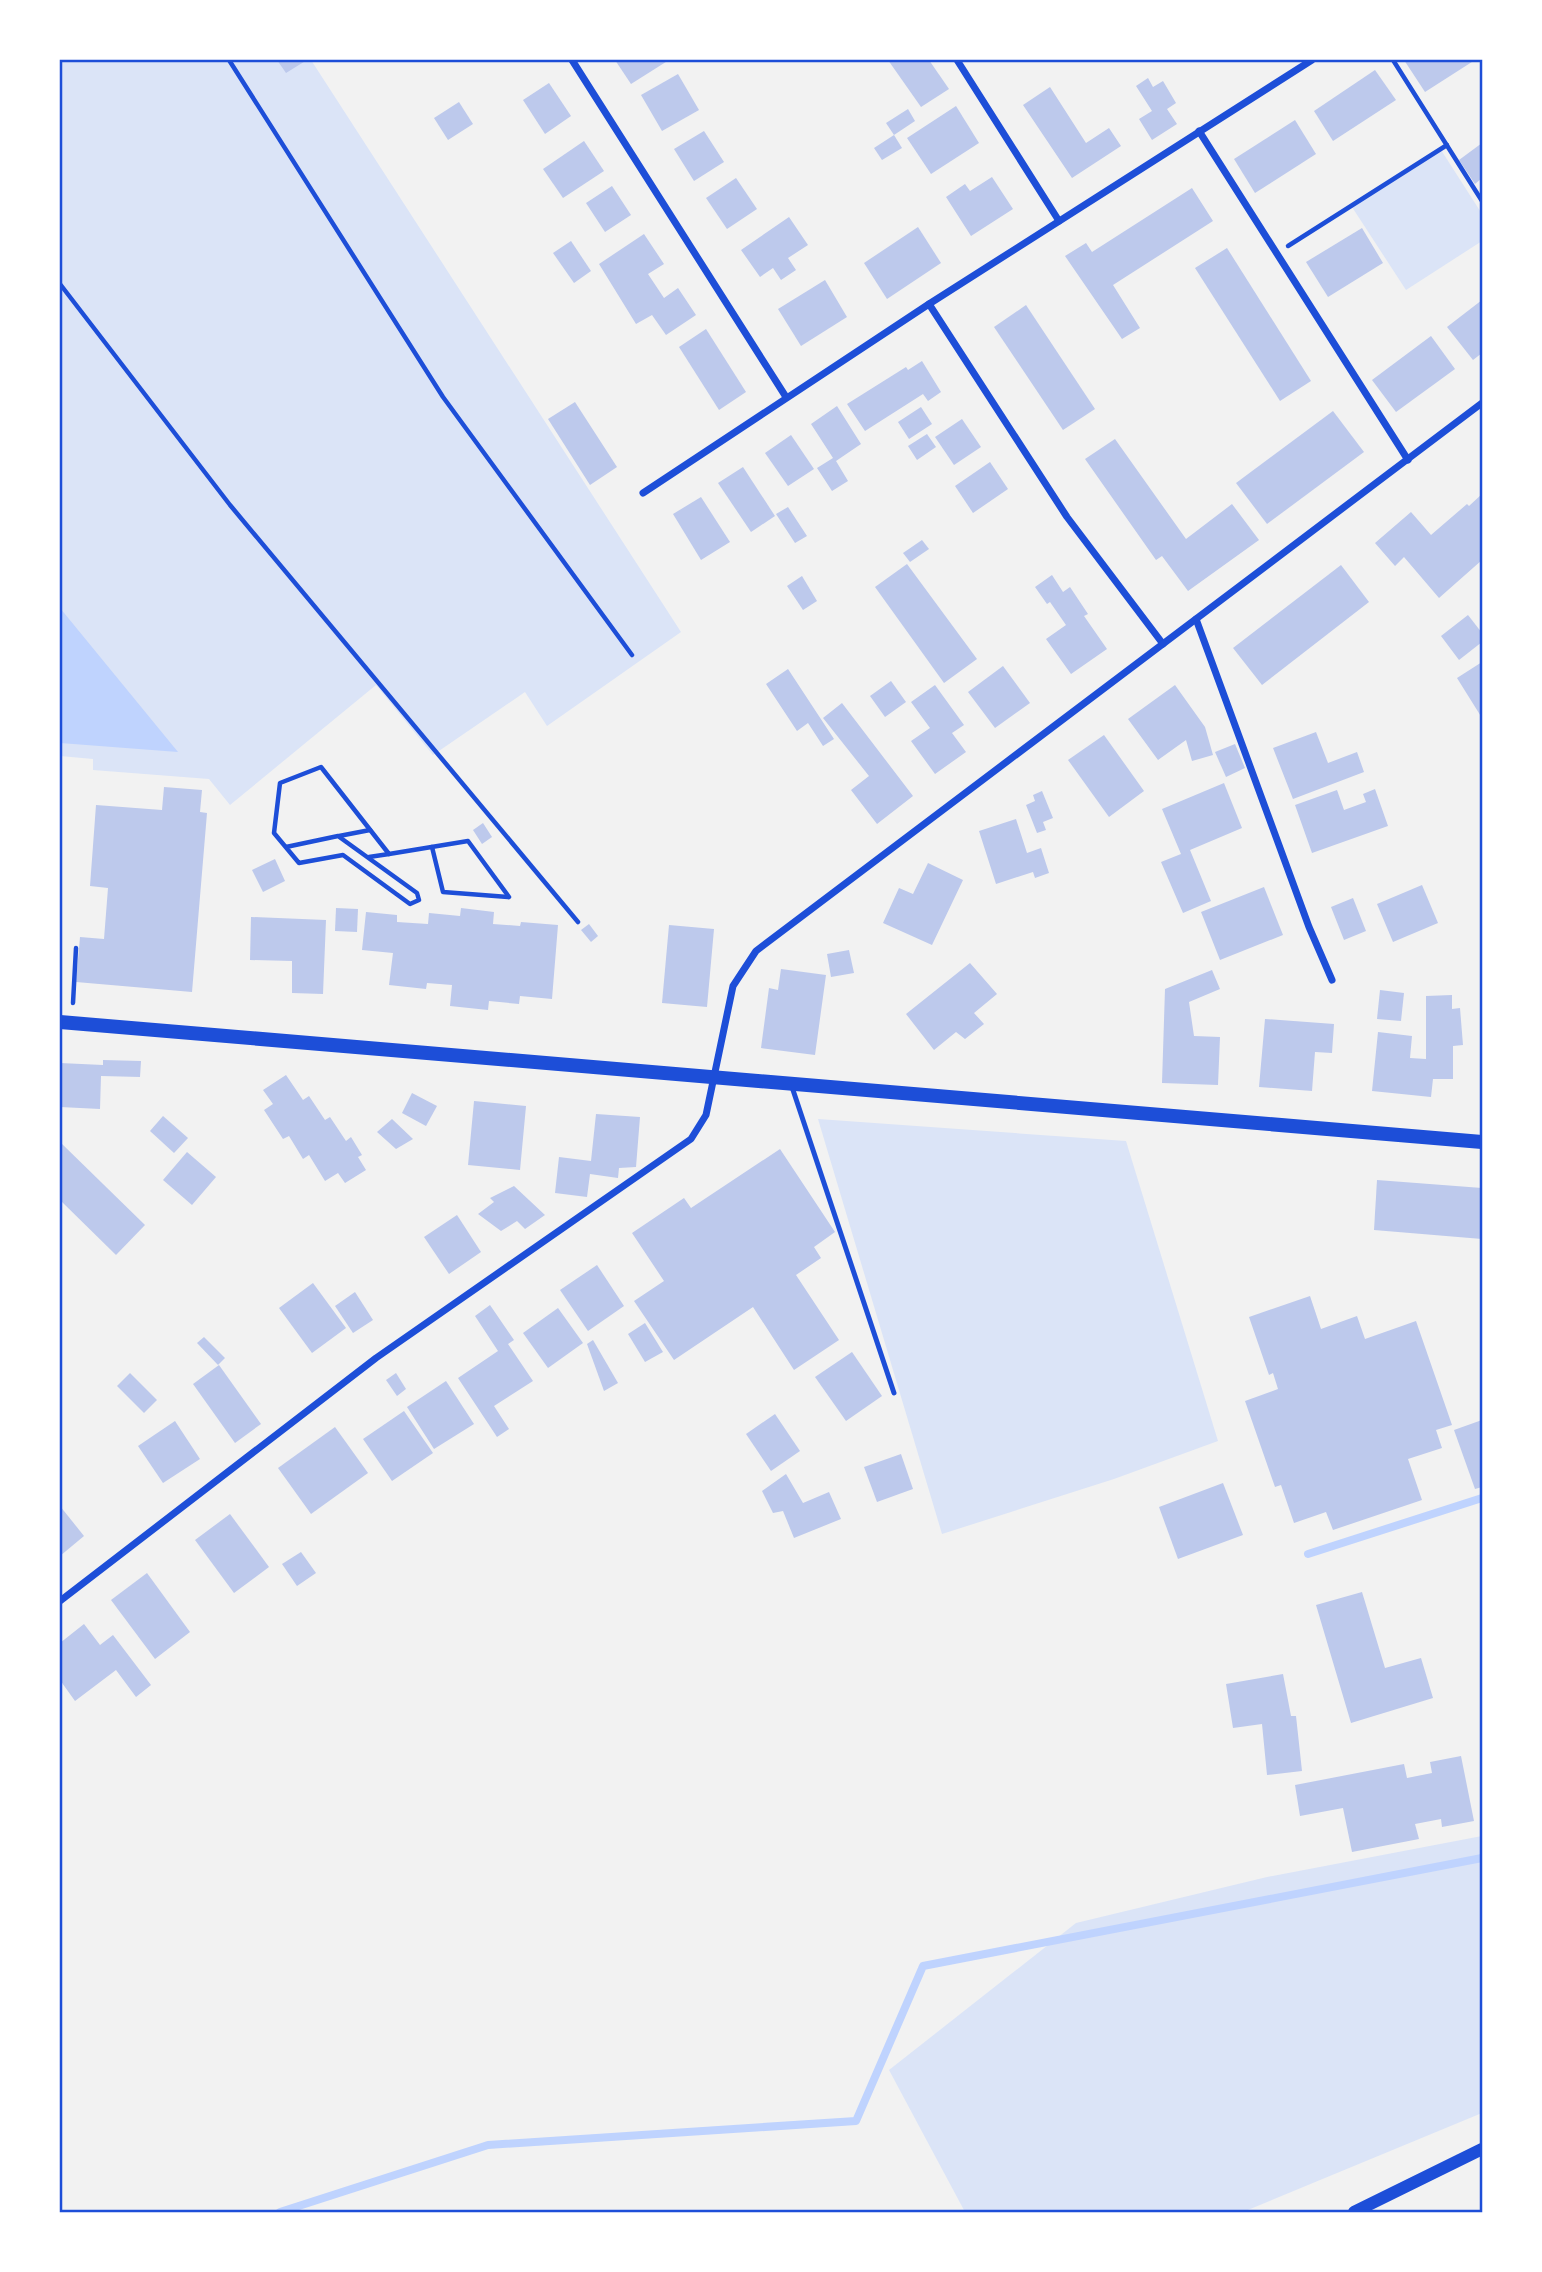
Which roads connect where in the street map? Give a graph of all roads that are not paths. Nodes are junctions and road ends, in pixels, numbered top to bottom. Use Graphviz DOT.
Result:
graph roads {
  1 [pos="572,60"];
  2 [pos="957,60"];
  3 [pos="1312,60"];
  4 [pos="1199,131"];
  5 [pos="1059,220"];
  6 [pos="929,304"];
  7 [pos="786,397"];
  8 [pos="1482,403"];
  9 [pos="1408,460"];
  10 [pos="643,493"];
  11 [pos="1196,619"];
  12 [pos="1163,644"];
  13 [pos="1332,980"];
  14 [pos="66,1023"];
  15 [pos="713,1078"];
  16 [pos="791,1084"];
  17 [pos="1482,1142"];
  18 [pos="894,1393"];
  19 [pos="60,1601"];
  20 [pos="1482,2149"];
  21 [pos="1354,2213"];
  1 -- 7 [label="street"];
  2 -- 5 [label="street"];
  3 -- 4 [label="street"];
  4 -- 5 [label="street"];
  4 -- 9 [label="street"];
  5 -- 6 [label="street"];
  6 -- 7 [label="street"];
  6 -- 12 [label="street"];
  7 -- 10 [label="street"];
  8 -- 9 [label="street"];
  9 -- 11 [label="street"];
  11 -- 12 [label="street"];
  11 -- 13 [label="street"];
  12 -- 15 [label="street"];
  14 -- 15 [label="main road"];
  15 -- 16 [label="main road"];
  15 -- 19 [label="street"];
  16 -- 17 [label="main road"];
  16 -- 18 [label="lane"];
  20 -- 21 [label="street"];
}
